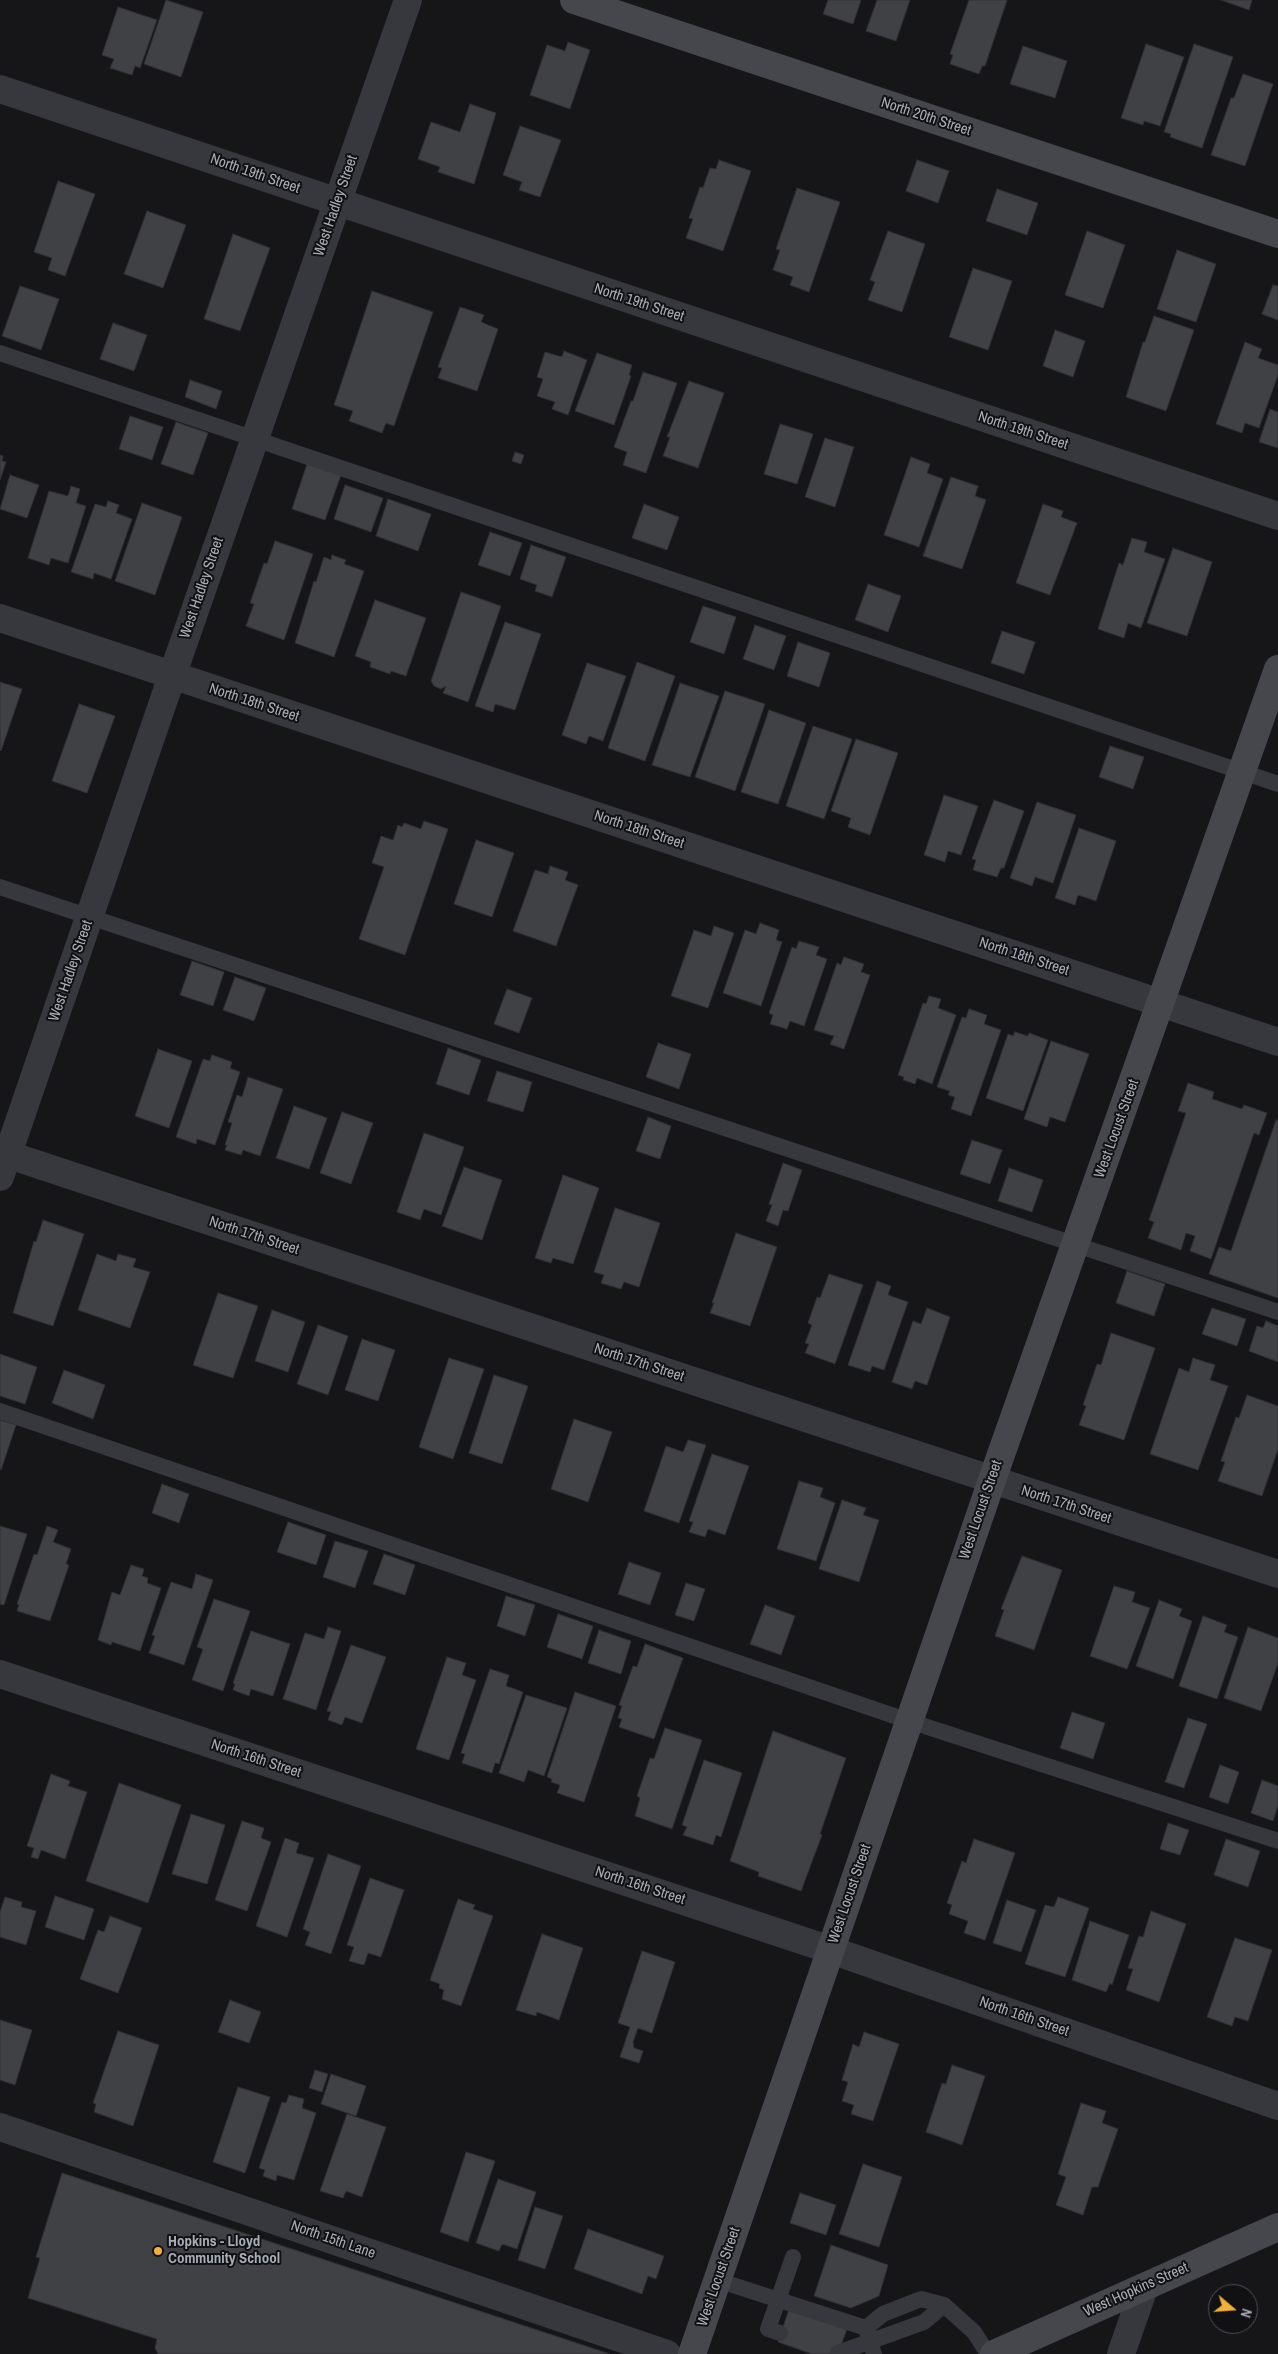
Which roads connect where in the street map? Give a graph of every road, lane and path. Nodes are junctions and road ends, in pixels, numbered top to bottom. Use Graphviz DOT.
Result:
graph roads {
  1 [pos="408,0"];
  2 [pos="574,0"];
  3 [pos="0,89"];
  4 [pos="338,202"];
  5 [pos="1278,234"];
  6 [pos="0,353"];
  7 [pos="255,439"];
  8 [pos="1278,516"];
  9 [pos="0,618"];
  10 [pos="1278,669"];
  11 [pos="172,676"];
  12 [pos="1242,772"];
  13 [pos="1278,784"];
  14 [pos="0,887"];
  15 [pos="89,917"];
  16 [pos="1162,1002"];
  17 [pos="1278,1042"];
  18 [pos="3,1162"];
  19 [pos="1076,1244"];
  20 [pos="1278,1312"];
  21 [pos="0,1411"];
  22 [pos="992,1480"];
  23 [pos="1278,1574"];
  24 [pos="0,1674"];
  25 [pos="909,1721"];
  26 [pos="1278,1841"];
  27 [pos="831,1950"];
  28 [pos="1278,2106"];
  29 [pos="0,2127"];
  30 [pos="1278,2227"];
  31 [pos="793,2257"];
  32 [pos="717,2280"];
  33 [pos="1144,2288"];
  34 [pos="778,2300"];
  35 [pos="944,2305"];
  36 [pos="780,2333"];
  37 [pos="870,2341"];
  38 [pos="838,2353"];
  39 [pos="666,2354"];
  40 [pos="692,2354"];
  41 [pos="988,2354"];
  42 [pos="994,2354"];
  43 [pos="1121,2354"];
  1 -- 4 [label="street, West Hadley Street"];
  2 -- 5 [label="street, North 20th Street"];
  3 -- 4 [label="street, North 19th Street"];
  4 -- 7 [label="street, West Hadley Street"];
  4 -- 8 [label="street, North 19th Street"];
  6 -- 7 [label="lane"];
  7 -- 11 [label="street, West Hadley Street"];
  7 -- 12 [label="lane"];
  9 -- 11 [label="street, North 18th Street"];
  10 -- 12 [label="street, West Locust Street"];
  11 -- 15 [label="street, West Hadley Street"];
  11 -- 16 [label="street, North 18th Street"];
  12 -- 13 [label="lane"];
  12 -- 16 [label="street, West Locust Street"];
  14 -- 15 [label="lane"];
  15 -- 18 [label="street, West Hadley Street"];
  15 -- 19 [label="lane"];
  16 -- 17 [label="street, North 18th Street"];
  16 -- 19 [label="street, West Locust Street"];
  18 -- 22 [label="street, North 17th Street"];
  19 -- 20 [label="lane"];
  19 -- 22 [label="street, West Locust Street"];
  21 -- 25 [label="lane"];
  22 -- 23 [label="street, North 17th Street"];
  22 -- 25 [label="street, West Locust Street"];
  24 -- 27 [label="street, North 16th Street"];
  25 -- 26 [label="lane"];
  25 -- 27 [label="street, West Locust Street"];
  27 -- 28 [label="street, North 16th Street"];
  27 -- 32 [label="street, West Locust Street"];
  29 -- 39 [label="street, North 15th Lane"];
  30 -- 33 [label="street, West Hopkins Street"];
  31 -- 34 [label="lane"];
  32 -- 34 [label="lane"];
  32 -- 40 [label="street, West Locust Street"];
  33 -- 42 [label="street, West Hopkins Street"];
  33 -- 43 [label="street"];
  34 -- 36 [label="lane"];
  34 -- 37 [label="lane"];
  35 -- 37 [label="lane"];
  35 -- 37 [label="lane"];
  35 -- 41 [label="lane"];
  37 -- 38 [label="lane"];
}
